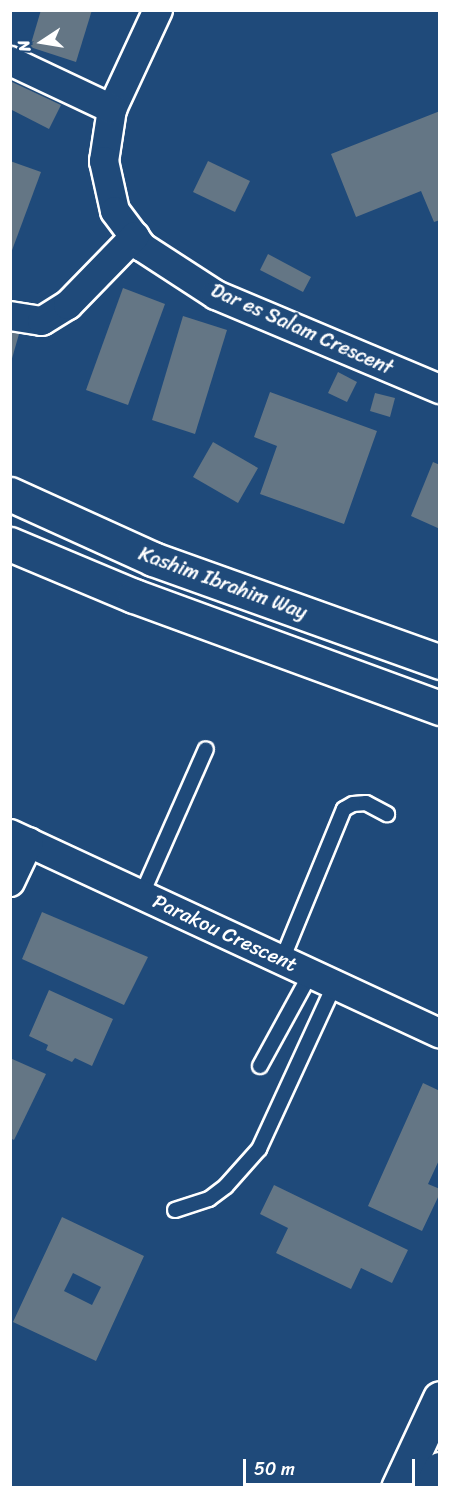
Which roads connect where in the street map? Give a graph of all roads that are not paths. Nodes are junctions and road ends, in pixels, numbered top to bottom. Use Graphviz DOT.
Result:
graph roads {
  1 [pos="158,10"];
  2 [pos="10,61"];
  3 [pos="112,109"];
  4 [pos="135,237"];
  5 [pos="10,316"];
  6 [pos="440,389"];
  7 [pos="10,494"];
  8 [pos="10,544"];
  9 [pos="440,662"];
  10 [pos="440,708"];
  11 [pos="206,749"];
  12 [pos="387,814"];
  13 [pos="20,838"];
  14 [pos="10,882"];
  15 [pos="142,894"];
  16 [pos="282,960"];
  17 [pos="323,978"];
  18 [pos="440,1034"];
  19 [pos="260,1066"];
  20 [pos="175,1210"];
  21 [pos="440,1398"];
  22 [pos="440,1469"];
  23 [pos="398,1488"];
  24 [pos="431,1488"];
  1 -- 3 [label="street, Dar es Salam Crescent"];
  2 -- 3 [label="street"];
  3 -- 4 [label="street, Dar es Salam Crescent"];
  4 -- 5 [label="street"];
  4 -- 6 [label="street, Dar es Salam Crescent"];
  7 -- 9 [label="main road, Kashim Ibrahim Way"];
  8 -- 10 [label="main road"];
  11 -- 15 [label="lane"];
  12 -- 16 [label="lane"];
  13 -- 14 [label="street"];
  13 -- 15 [label="street, Parakou Crescent"];
  15 -- 16 [label="street, Parakou Crescent"];
  16 -- 17 [label="street, Parakou Crescent"];
  17 -- 18 [label="street, Parakou Crescent"];
  17 -- 19 [label="lane"];
  17 -- 20 [label="lane"];
  21 -- 23 [label="main road"];
  22 -- 24 [label="main road"];
}
